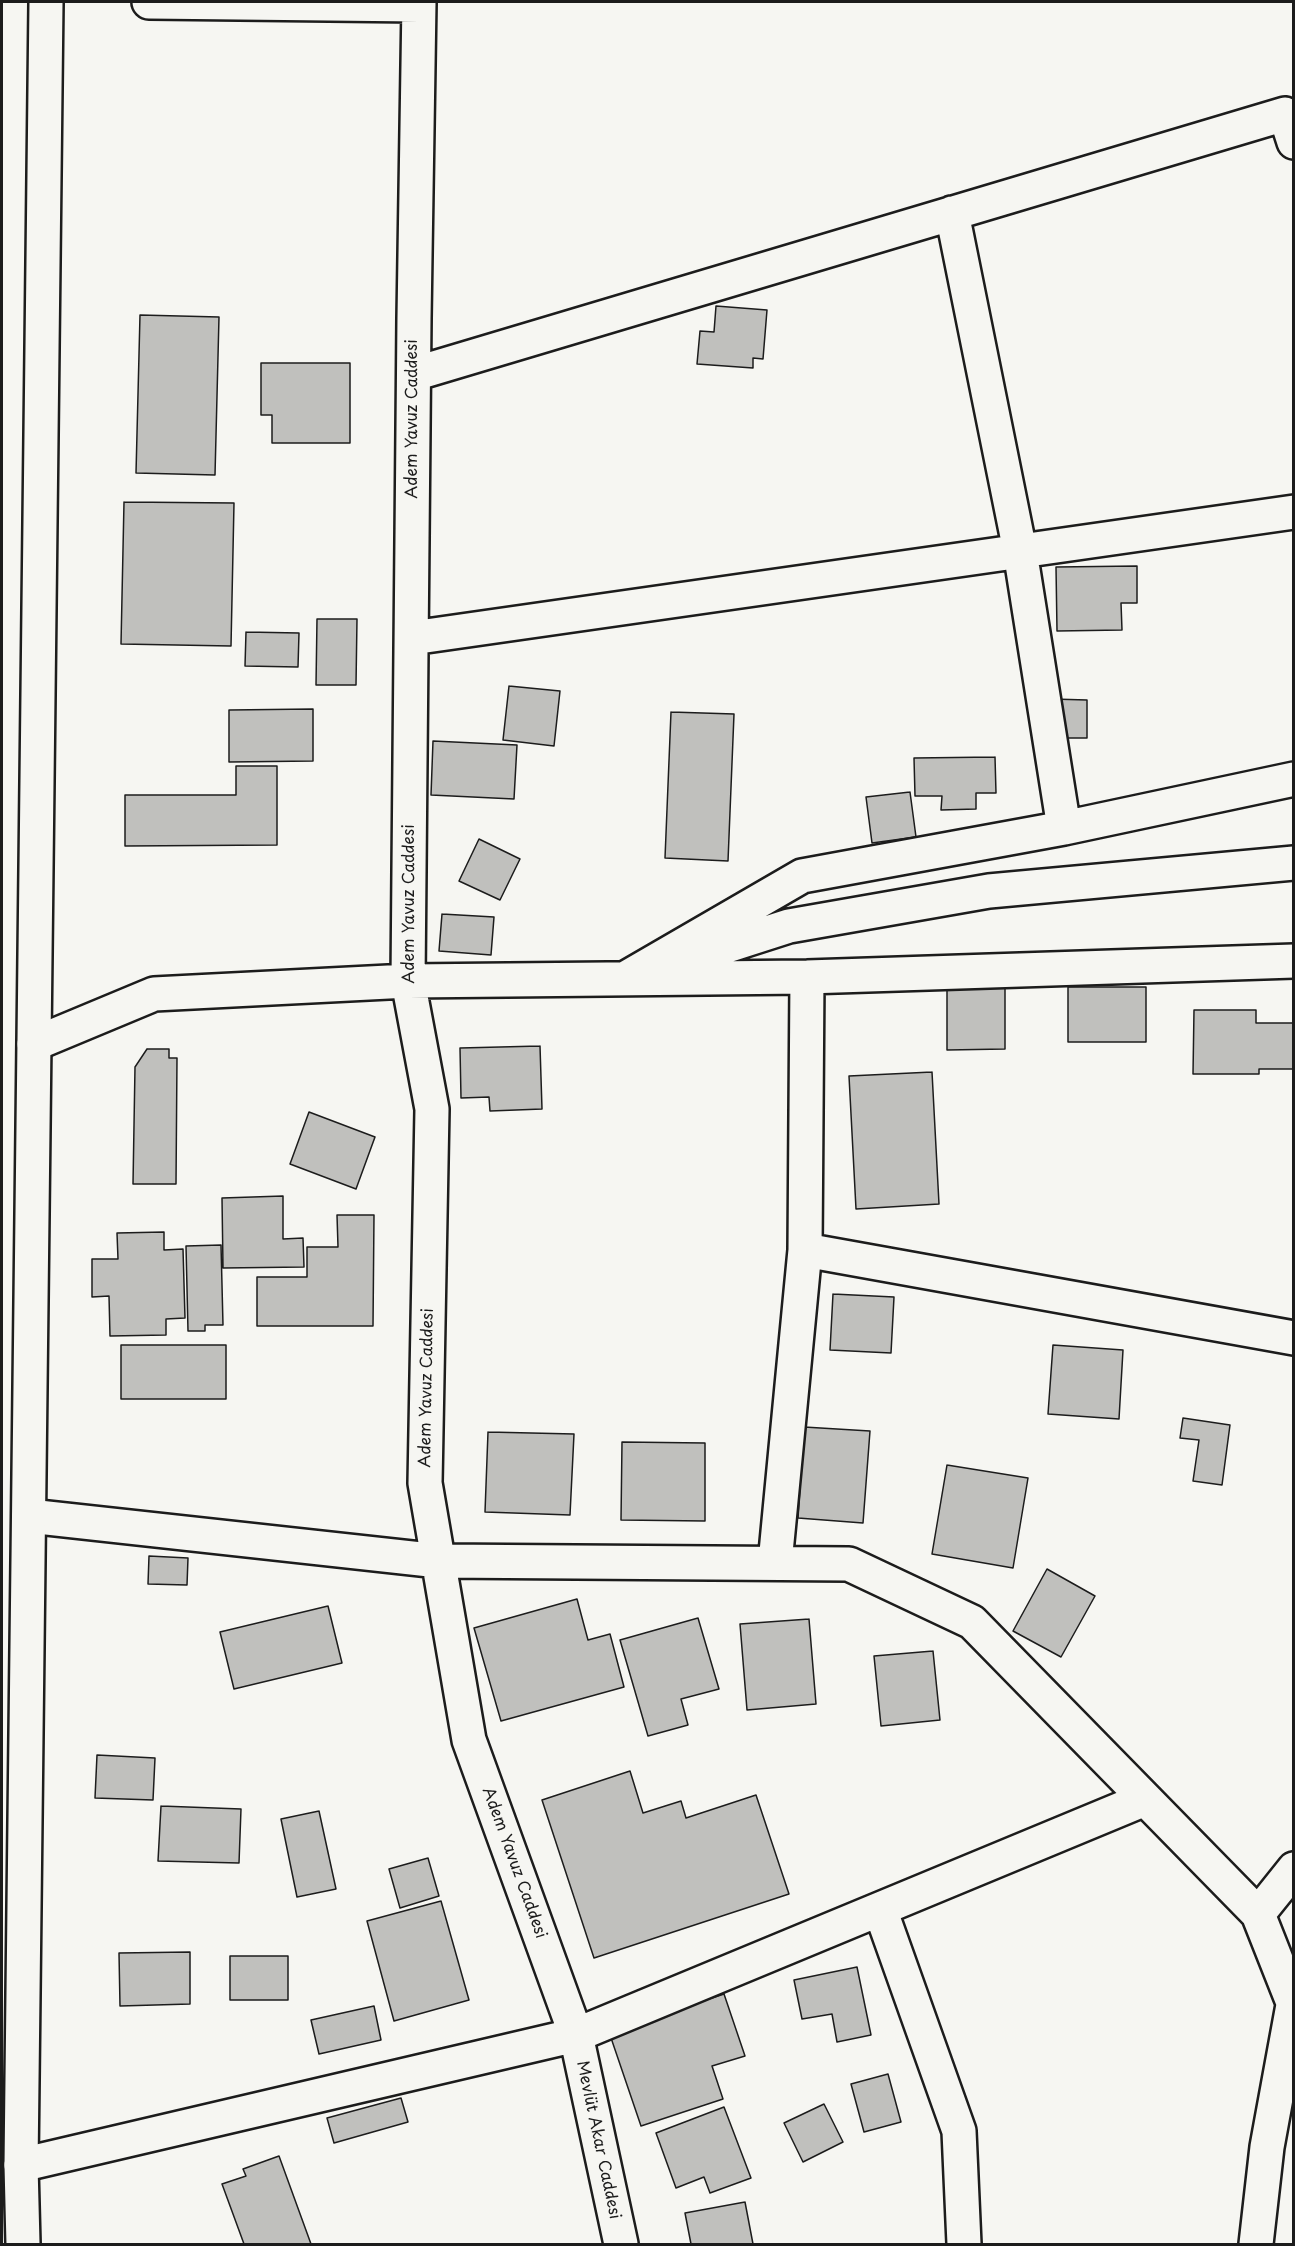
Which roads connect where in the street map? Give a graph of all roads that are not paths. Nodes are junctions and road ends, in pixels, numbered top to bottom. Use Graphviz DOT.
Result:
graph roads {
  1 [pos="46,2"];
  2 [pos="149,2"];
  3 [pos="419,3"];
  4 [pos="1293,142"];
  5 [pos="952,213"];
  6 [pos="414,374"];
  7 [pos="1293,512"];
  8 [pos="1020,551"];
  9 [pos="412,638"];
  10 [pos="1293,779"];
  11 [pos="1064,828"];
  12 [pos="1293,863"];
  13 [pos="1293,961"];
  14 [pos="807,977"];
  15 [pos="624,979"];
  16 [pos="408,981"];
  17 [pos="34,1044"];
  18 [pos="805,1250"];
  19 [pos="1293,1338"];
  20 [pos="29,1516"];
  21 [pos="439,1561"];
  22 [pos="775,1563"];
  23 [pos="1145,1798"];
  24 [pos="1293,1869"];
  25 [pos="880,1909"];
  26 [pos="1258,1914"];
  27 [pos="1293,2005"];
  28 [pos="576,2035"];
  29 [pos="21,2165"];
  30 [pos="23,2244"];
  31 [pos="621,2244"];
  32 [pos="964,2244"];
  33 [pos="1256,2244"];
  1 -- 17 [label="main road"];
  2 -- 3 [label="main road"];
  3 -- 6 [label="main road, Adem Yavuz Caddesi"];
  4 -- 5 [label="main road"];
  5 -- 6 [label="main road"];
  5 -- 8 [label="main road"];
  6 -- 9 [label="main road, Adem Yavuz Caddesi"];
  7 -- 8 [label="main road"];
  8 -- 9 [label="main road"];
  8 -- 11 [label="main road"];
  9 -- 16 [label="main road, Adem Yavuz Caddesi"];
  10 -- 11 [label="main road"];
  11 -- 15 [label="main road"];
  12 -- 15 [label="main road"];
  13 -- 14 [label="main road"];
  14 -- 15 [label="main road"];
  14 -- 18 [label="main road"];
  15 -- 16 [label="main road"];
  16 -- 17 [label="main road"];
  16 -- 21 [label="main road, Adem Yavuz Caddesi"];
  17 -- 20 [label="main road"];
  18 -- 19 [label="main road"];
  18 -- 22 [label="main road"];
  20 -- 21 [label="main road"];
  20 -- 29 [label="main road"];
  21 -- 22 [label="main road"];
  21 -- 28 [label="main road, Adem Yavuz Caddesi"];
  22 -- 23 [label="main road"];
  23 -- 25 [label="main road"];
  23 -- 26 [label="main road"];
  24 -- 26 [label="main road"];
  25 -- 28 [label="main road"];
  25 -- 32 [label="main road"];
  26 -- 27 [label="main road"];
  27 -- 33 [label="main road"];
  28 -- 29 [label="main road"];
  28 -- 31 [label="main road, Mevlüt Akar Caddesi"];
  29 -- 30 [label="main road"];
}
